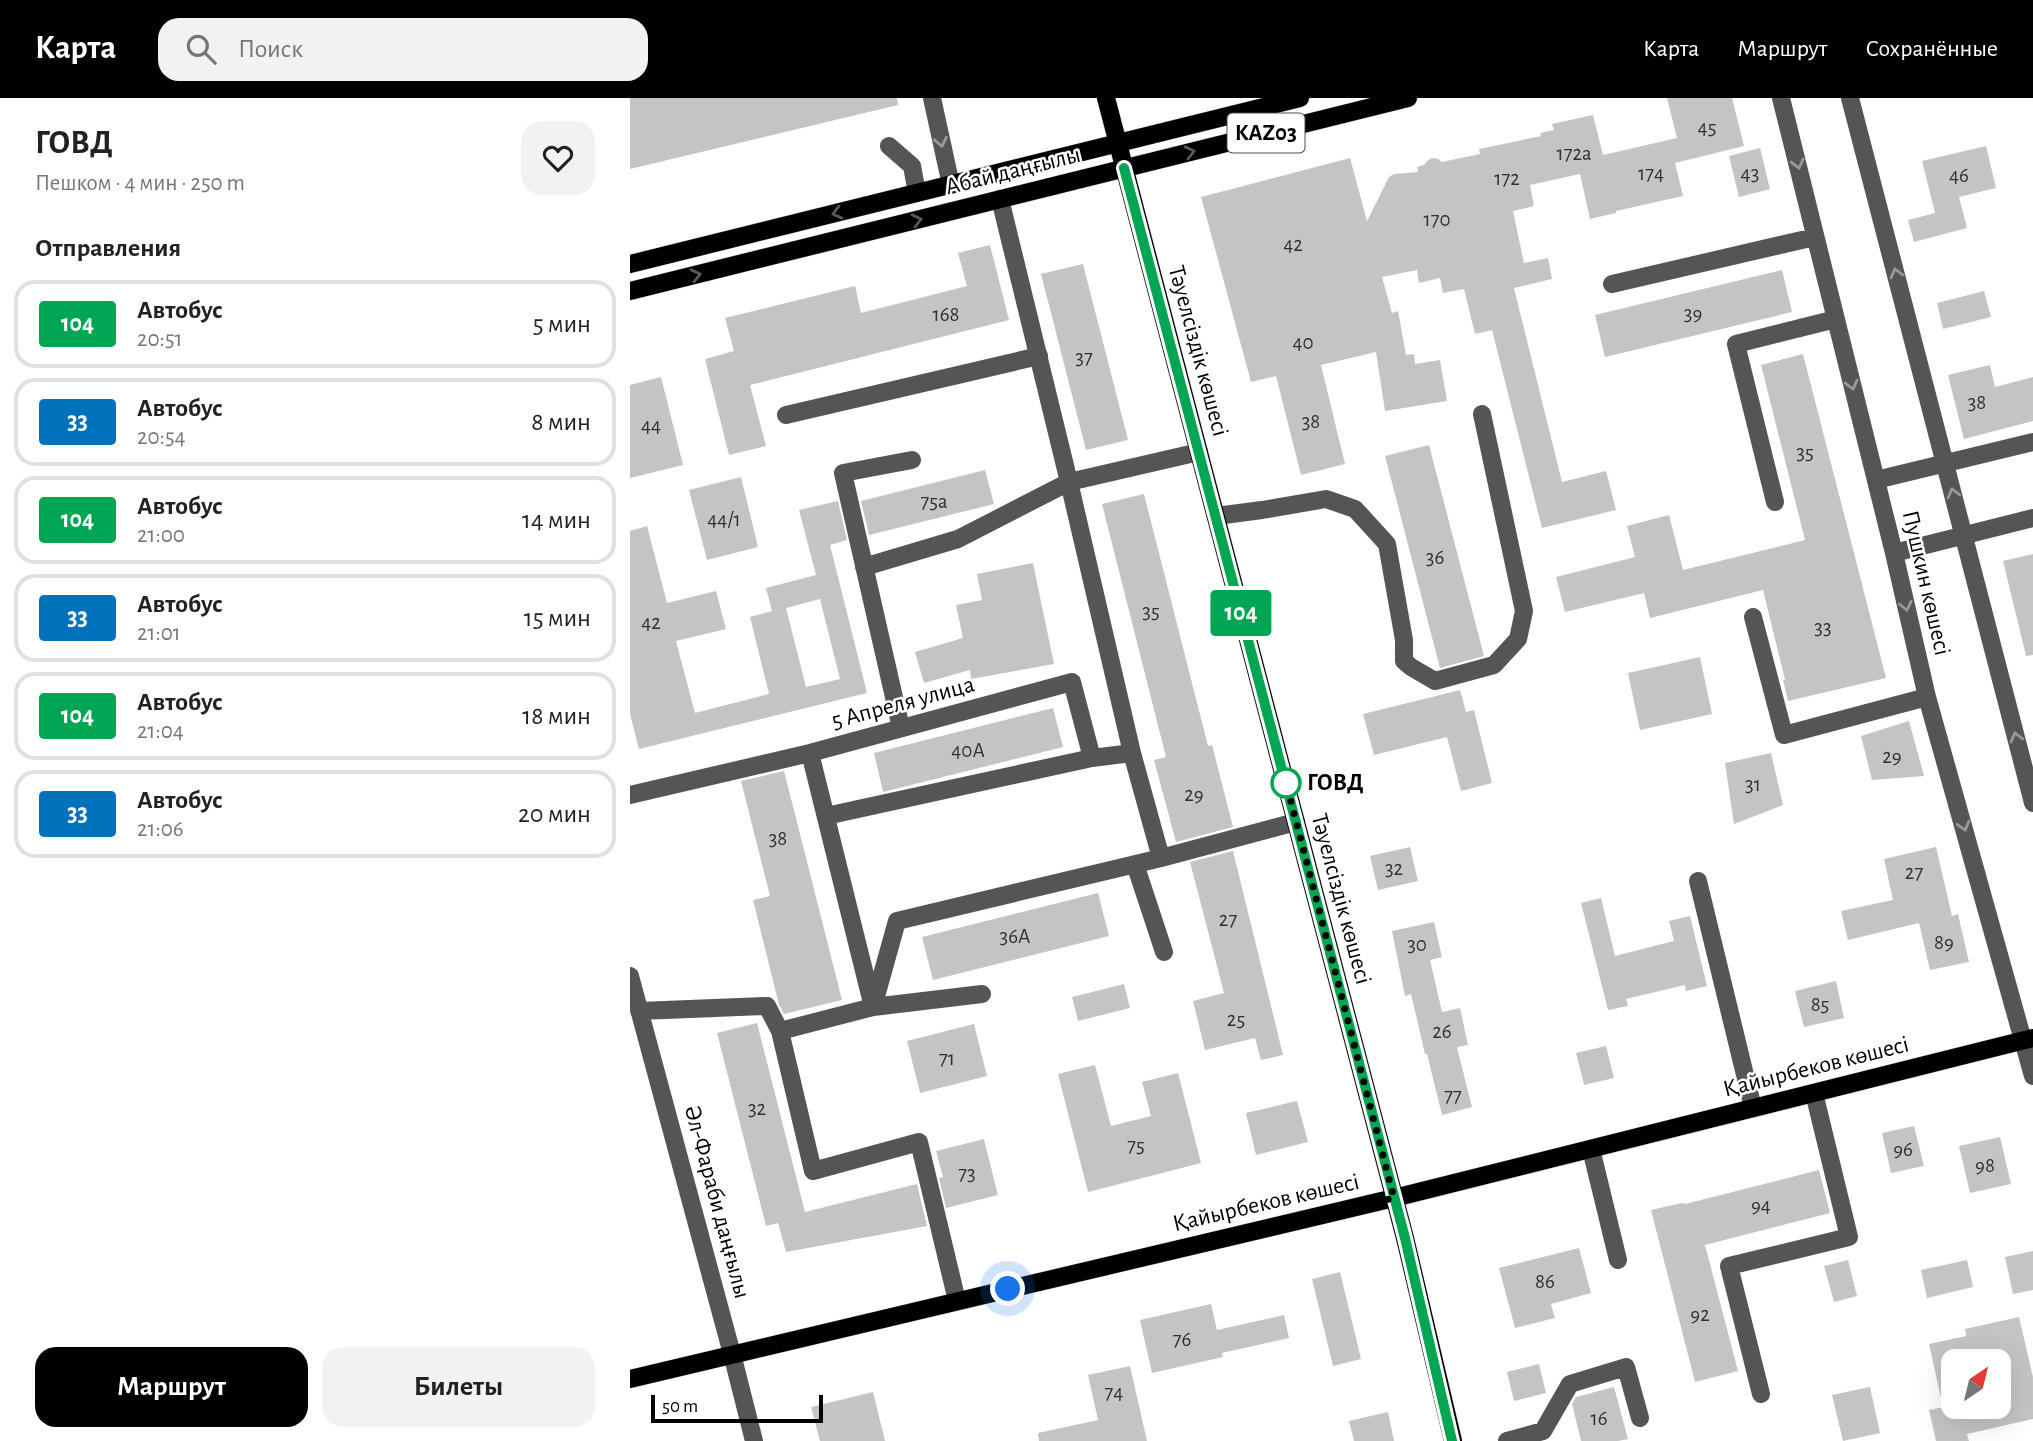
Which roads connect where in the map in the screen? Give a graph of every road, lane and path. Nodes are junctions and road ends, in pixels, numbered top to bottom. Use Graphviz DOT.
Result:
graph roads {
  1 [pos="932,98"];
  2 [pos="1106,98"];
  3 [pos="1300,98"];
  4 [pos="1408,98"];
  5 [pos="1781,98"];
  6 [pos="1850,98"];
  7 [pos="1117,143"];
  8 [pos="888,146"];
  9 [pos="1124,168"];
  10 [pos="951,185"];
  11 [pos="918,193"];
  12 [pos="1000,199"];
  13 [pos="1815,237"];
  14 [pos="630,264"];
  15 [pos="1612,284"];
  16 [pos="630,291"];
  17 [pos="1836,319"];
  18 [pos="1039,356"];
  19 [pos="1482,414"];
  20 [pos="786,415"];
  21 [pos="2033,442"];
  22 [pos="1199,452"];
  23 [pos="912,460"];
  24 [pos="1945,463"];
  25 [pos="1876,480"];
  26 [pos="1069,482"];
  27 [pos="1775,502"];
  28 [pos="1216,516"];
  29 [pos="2033,518"];
  30 [pos="1964,535"];
  31 [pos="1894,552"];
  32 [pos="864,567"];
  33 [pos="1752,617"];
  34 [pos="1927,697"];
  35 [pos="901,729"];
  36 [pos="810,753"];
  37 [pos="1132,753"];
  38 [pos="1092,758"];
  39 [pos="630,795"];
  40 [pos="2033,803"];
  41 [pos="826,816"];
  42 [pos="1296,822"];
  43 [pos="1161,858"];
  44 [pos="1135,864"];
  45 [pos="1698,881"];
  46 [pos="1164,952"];
  47 [pos="630,976"];
  48 [pos="982,994"];
  49 [pos="873,1007"];
  50 [pos="639,1011"];
  51 [pos="780,1031"];
  52 [pos="2029,1039"];
  53 [pos="2033,1076"];
  54 [pos="1814,1093"];
  55 [pos="1753,1108"];
  56 [pos="1591,1149"];
  57 [pos="1394,1198"];
  58 [pos="1618,1260"];
  59 [pos="957,1301"];
  60 [pos="732,1354"];
  61 [pos="630,1379"];
  62 [pos="1760,1394"];
  63 [pos="1640,1418"];
  64 [pos="754,1441"];
  65 [pos="1452,1441"];
  66 [pos="1507,1441"];
  1 -- 10 [label="street, one-way"];
  2 -- 7 [label="main road"];
  3 -- 7 [label="main road, Абай даңғылы / KАZ03"];
  9 -- 4 [label="main road, Абай даңғылы / KАZ03, one-way"];
  5 -- 13 [label="street, Пушкин көшесі, one-way"];
  24 -- 6 [label="street, Пушкин көшесі, one-way"];
  7 -- 9 [label="main road, Тәуелсіздік көшесі"];
  7 -- 10 [label="main road, Абай даңғылы"];
  8 -- 11 [label="street"];
  9 -- 12 [label="main road, Абай даңғылы"];
  9 -- 22 [label="main road, Тәуелсіздік көшесі"];
  10 -- 11 [label="main road, Абай даңғылы"];
  11 -- 14 [label="main road, Абай даңғылы, one-way"];
  16 -- 12 [label="main road, Абай даңғылы, one-way"];
  12 -- 18 [label="street"];
  13 -- 15 [label="street"];
  13 -- 17 [label="street, Пушкин көшесі"];
  17 -- 25 [label="street, Пушкин көшесі, one-way"];
  17 -- 27 [label="street"];
  18 -- 20 [label="street"];
  18 -- 26 [label="street"];
  19 -- 28 [label="street"];
  21 -- 24 [label="street"];
  22 -- 26 [label="street"];
  22 -- 28 [label="main road, Тәуелсіздік көшесі"];
  23 -- 32 [label="street"];
  24 -- 25 [label="street"];
  30 -- 24 [label="street, Пушкин көшесі, one-way"];
  25 -- 31 [label="street, Пушкин көшесі"];
  26 -- 32 [label="street"];
  26 -- 37 [label="street"];
  28 -- 42 [label="main road, Тәуелсіздік көшесі"];
  29 -- 30 [label="street"];
  30 -- 31 [label="street"];
  40 -- 30 [label="street, Пушкин көшесі, one-way"];
  31 -- 34 [label="street, Пушкин көшесі, one-way"];
  32 -- 35 [label="street"];
  33 -- 34 [label="street"];
  34 -- 52 [label="street, Пушкин көшесі, one-way"];
  35 -- 36 [label="street, 5 Апреля улица"];
  35 -- 38 [label="street, 5 Апреля улица"];
  36 -- 39 [label="street, 5 Апреля улица"];
  36 -- 41 [label="street"];
  37 -- 38 [label="street"];
  37 -- 43 [label="street"];
  38 -- 41 [label="street"];
  41 -- 49 [label="street"];
  42 -- 43 [label="street"];
  42 -- 57 [label="main road, Тәуелсіздік көшесі"];
  43 -- 44 [label="street"];
  44 -- 46 [label="street"];
  44 -- 49 [label="street"];
  45 -- 55 [label="street"];
  47 -- 50 [label="street, Әл-Фараби даңғылы"];
  48 -- 49 [label="street"];
  49 -- 51 [label="street"];
  50 -- 51 [label="street"];
  50 -- 60 [label="street, Әл-Фараби даңғылы"];
  51 -- 59 [label="street"];
  52 -- 53 [label="street, Пушкин көшесі"];
  52 -- 54 [label="main road, Қайырбеков көшесі"];
  54 -- 55 [label="main road, Қайырбеков көшесі"];
  54 -- 62 [label="street"];
  55 -- 56 [label="main road, Қайырбеков көшесі"];
  56 -- 57 [label="main road, Қайырбеков көшесі"];
  56 -- 58 [label="street"];
  57 -- 59 [label="main road, Қайырбеков көшесі"];
  57 -- 65 [label="main road, Тәуелсіздік көшесі"];
  59 -- 60 [label="main road, Қайырбеков көшесі"];
  60 -- 61 [label="main road, Қайырбеков көшесі"];
  60 -- 64 [label="street, Әл-Фараби даңғылы"];
  63 -- 66 [label="street"];
}
